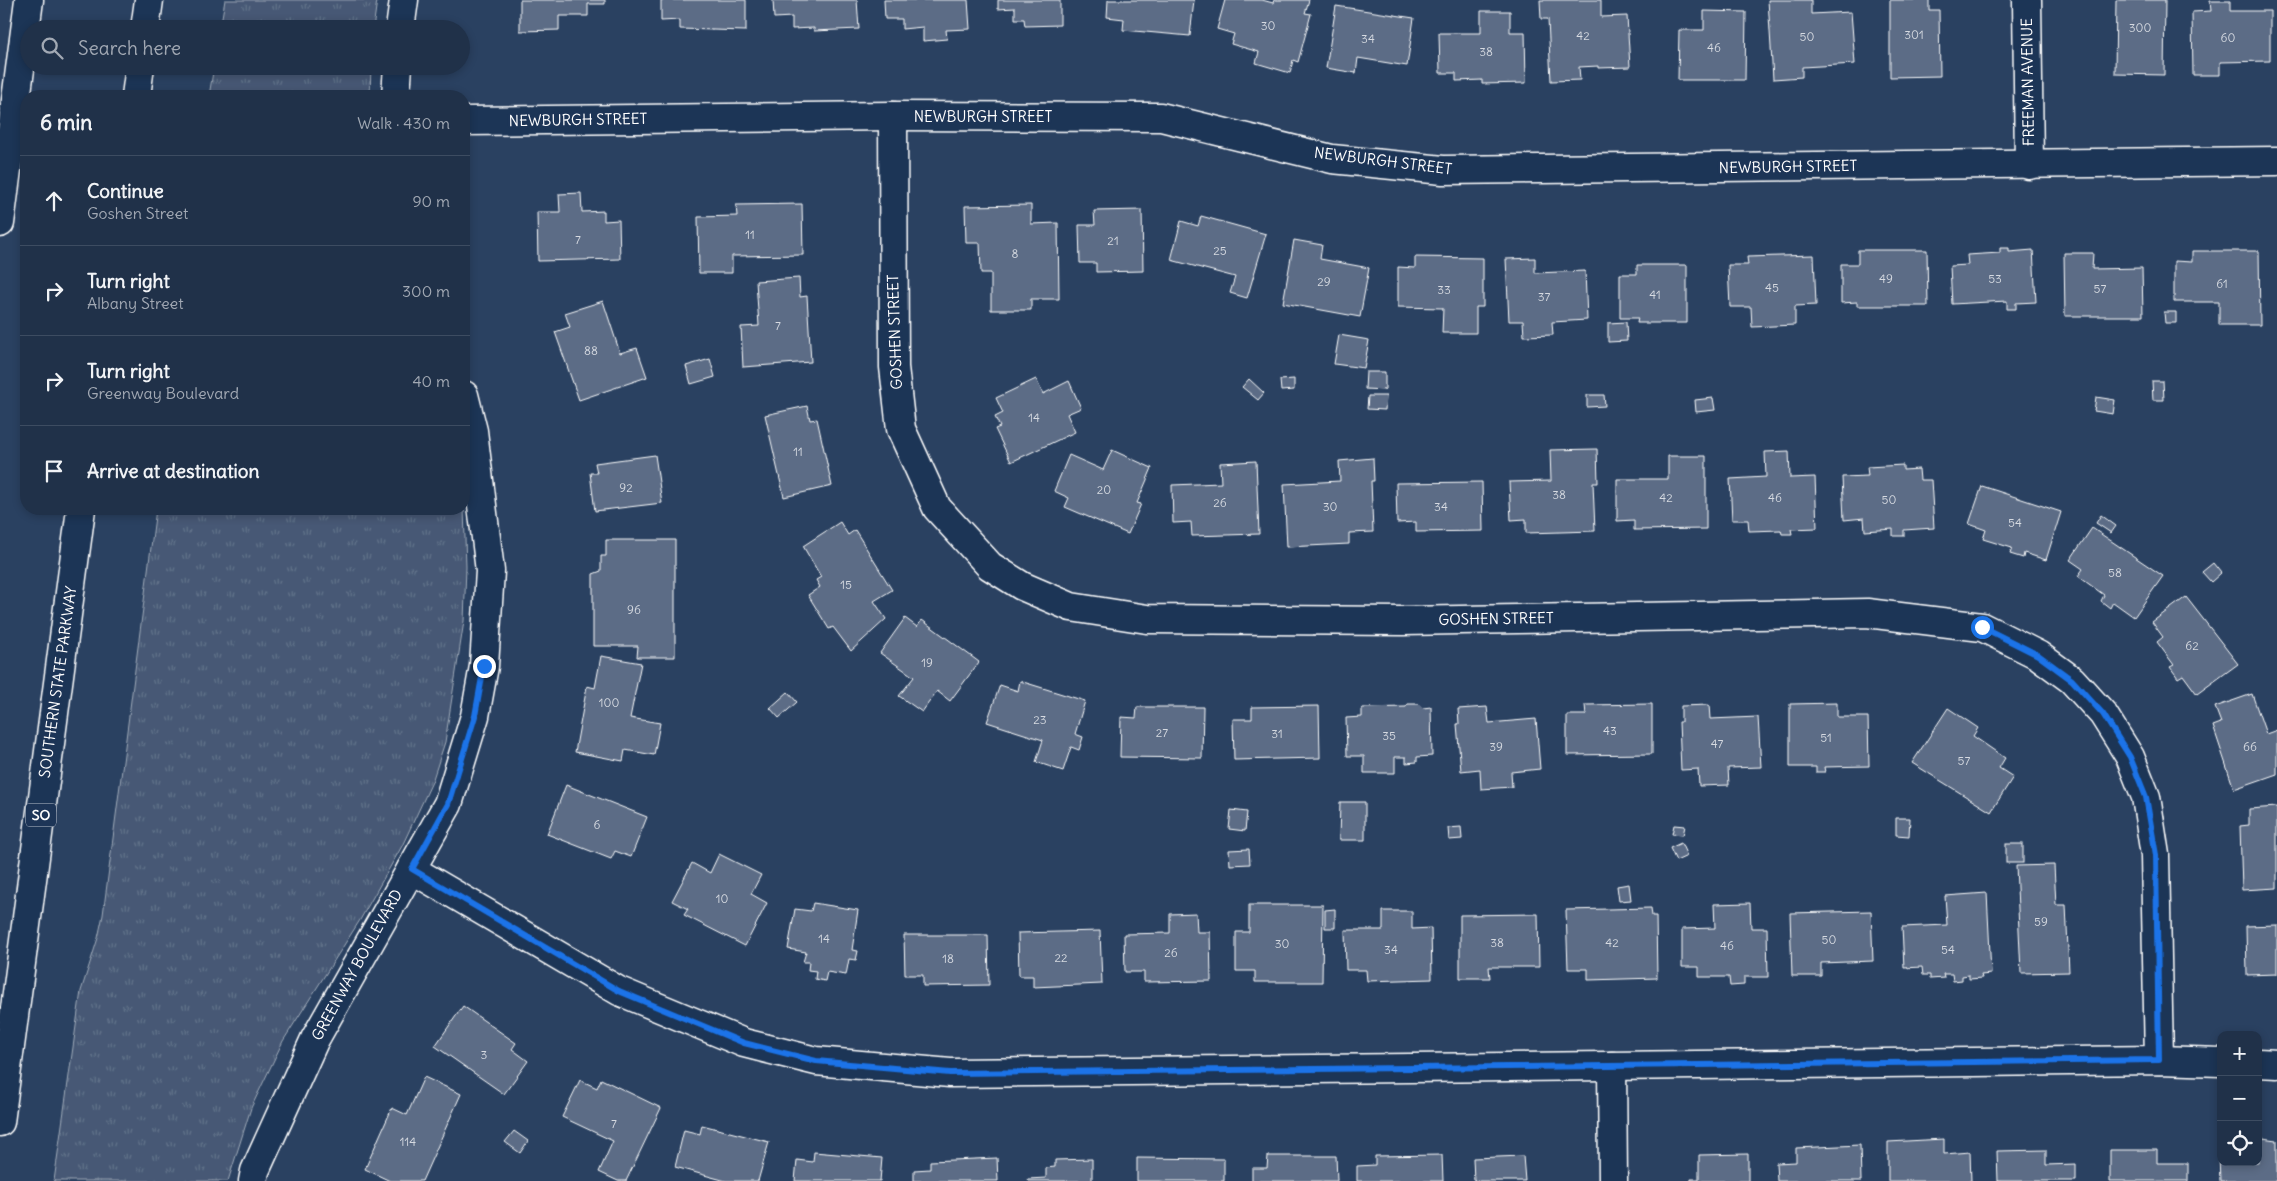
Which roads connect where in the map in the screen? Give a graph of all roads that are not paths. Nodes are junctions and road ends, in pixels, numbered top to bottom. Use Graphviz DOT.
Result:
graph roads {
  1 [pos="29,0"];
  2 [pos="149,0"];
  3 [pos="404,0"];
  4 [pos="2027,0"];
  5 [pos="26,20"];
  6 [pos="146,20"];
  7 [pos="401,20"];
  8 [pos="20,70"];
  9 [pos="139,75"];
  10 [pos="397,75"];
  11 [pos="137,90"];
  12 [pos="396,90"];
  13 [pos="892,116"];
  14 [pos="470,121"];
  15 [pos="2277,161"];
  16 [pos="2029,165"];
  17 [pos="0,224"];
  18 [pos="470,419"];
  19 [pos="80,515"];
  20 [pos="412,869"];
  21 [pos="2159,1060"];
  22 [pos="2217,1062"];
  23 [pos="2262,1063"];
  24 [pos="2277,1064"];
  25 [pos="1612,1066"];
  26 [pos="0,1122"];
  27 [pos="253,1181"];
  28 [pos="1613,1181"];
  1 -- 5 [label="main road"];
  2 -- 6 [label="main road"];
  3 -- 7 [label="main road"];
  4 -- 16 [label="main road, FREEMAN AVENUE"];
  8 -- 17 [label="main road"];
  9 -- 11 [label="main road"];
  10 -- 12 [label="main road"];
  13 -- 14 [label="main road, NEWBURGH STREET"];
  13 -- 16 [label="main road, NEWBURGH STREET"];
  13 -- 21 [label="main road, GOSHEN STREET"];
  15 -- 16 [label="main road, NEWBURGH STREET"];
  18 -- 20 [label="main road, GREENWAY BOULEVARD"];
  19 -- 26 [label="main road, SOUTHERN STATE PARKWAY / SO"];
  20 -- 25 [label="main road"];
  20 -- 27 [label="main road, GREENWAY BOULEVARD"];
  21 -- 22 [label="main road"];
  21 -- 25 [label="main road"];
  23 -- 24 [label="main road"];
  25 -- 28 [label="main road"];
}
